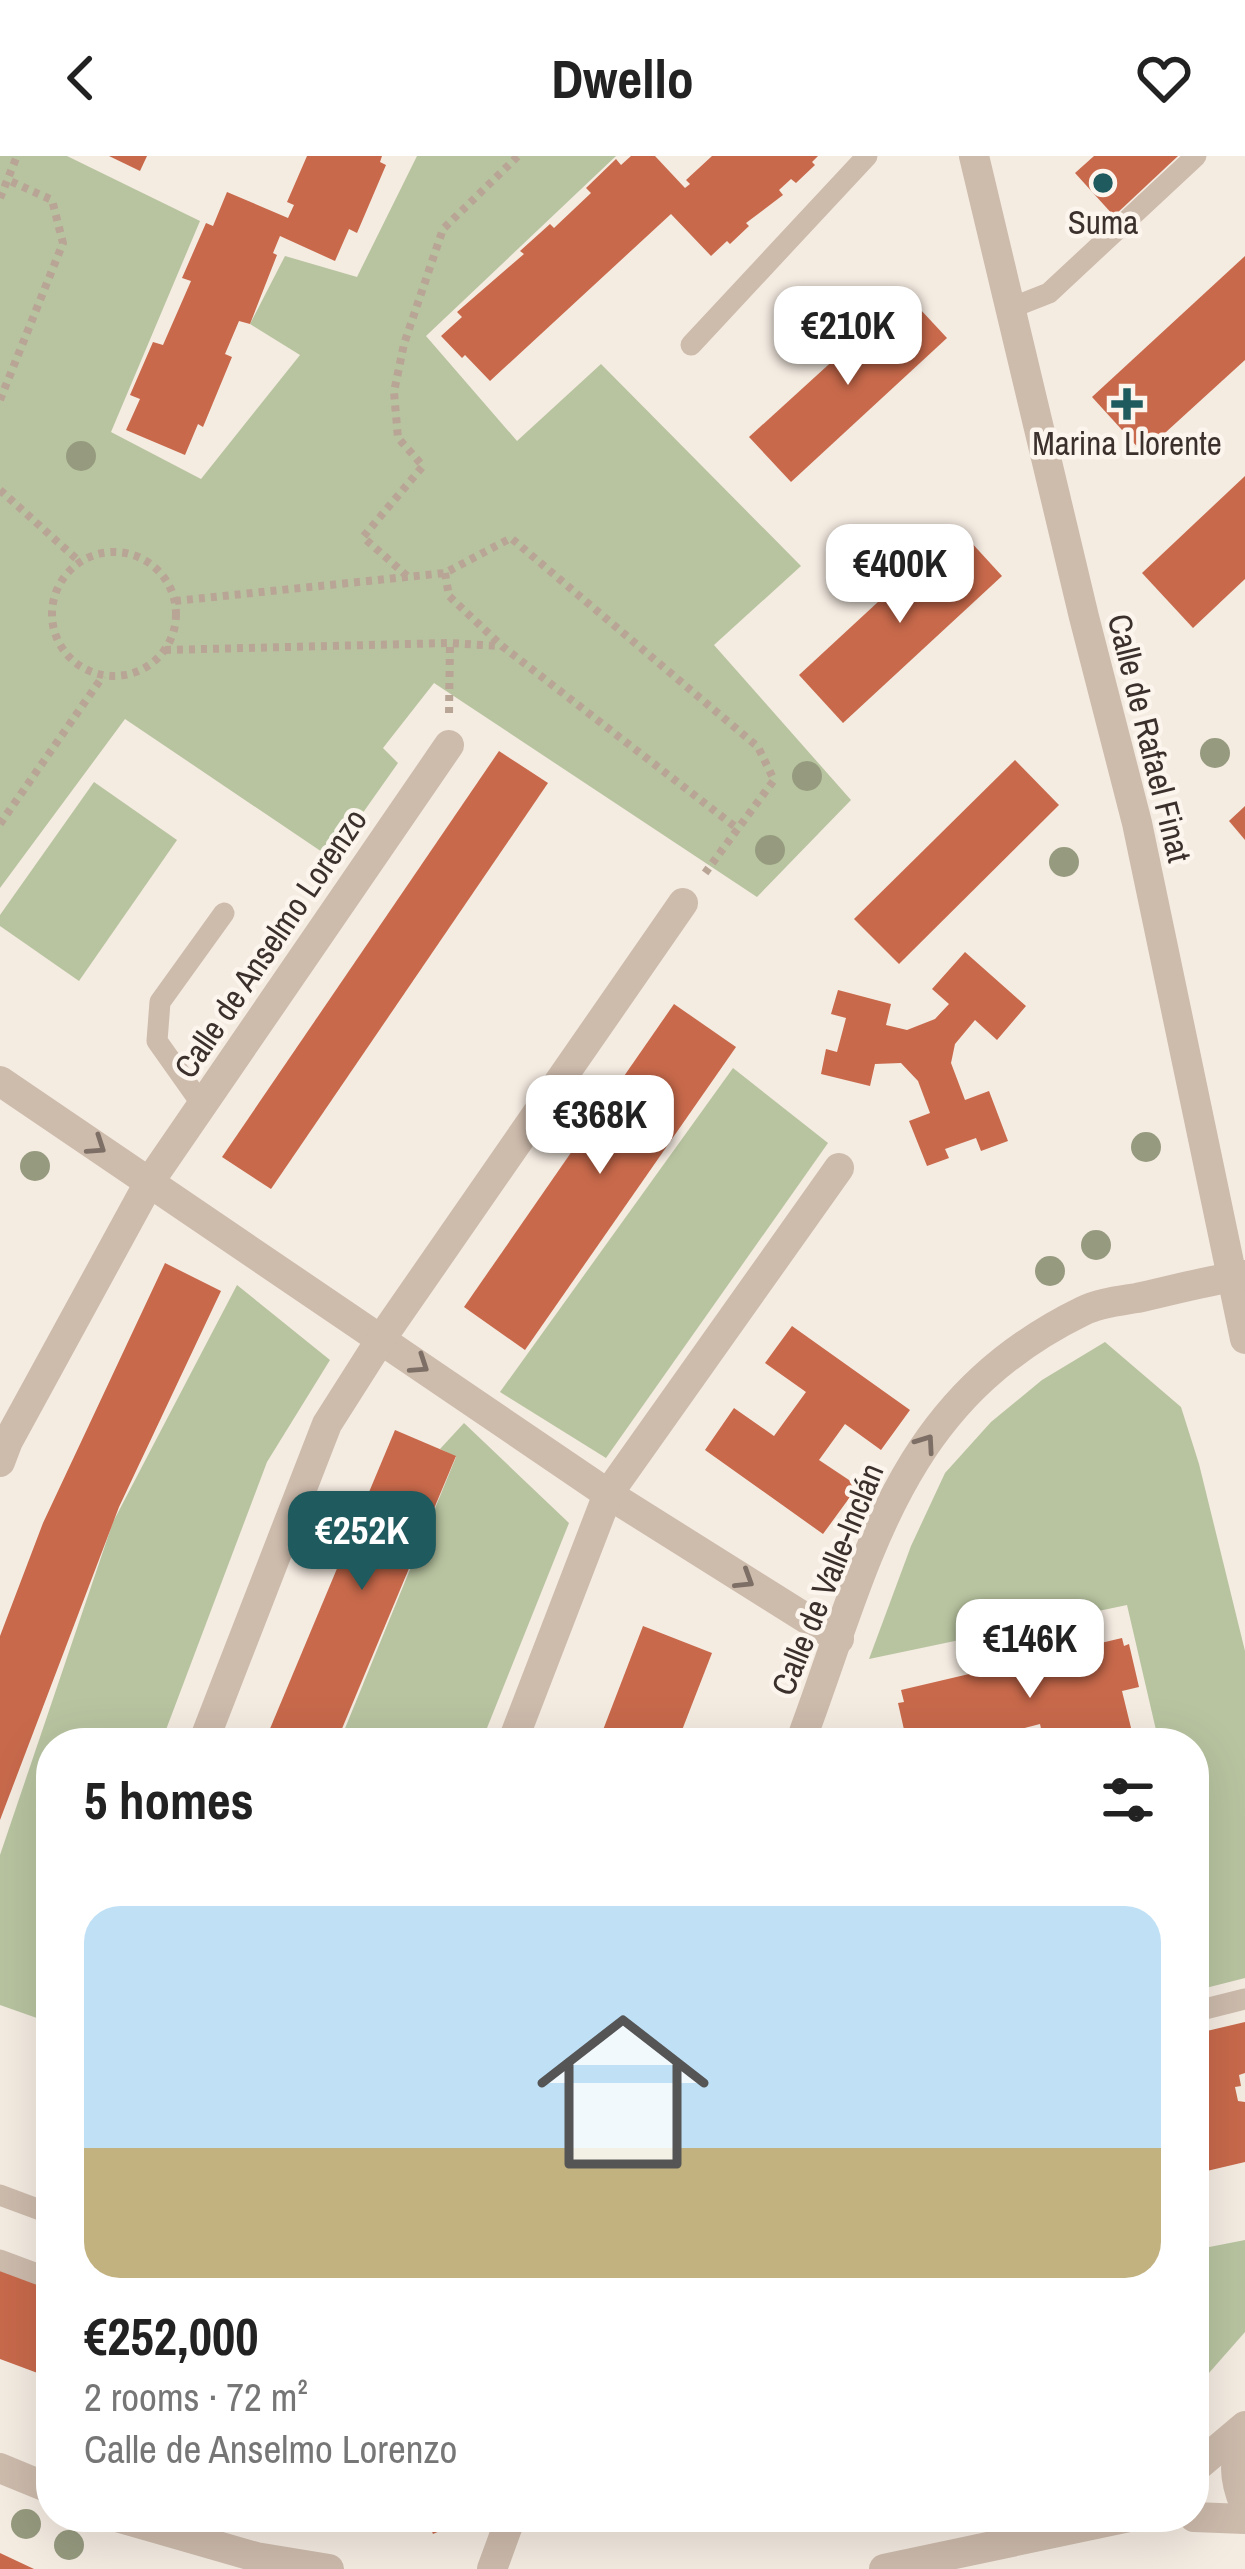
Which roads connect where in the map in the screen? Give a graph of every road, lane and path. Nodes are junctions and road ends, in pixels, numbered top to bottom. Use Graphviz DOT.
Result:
graph roads {
  1 [pos="17,156"];
  2 [pos="518,156"];
  3 [pos="867,156"];
  4 [pos="974,156"];
  5 [pos="1196,156"];
  6 [pos="8,181"];
  7 [pos="0,198"];
  8 [pos="1011,308"];
  9 [pos="691,344"];
  10 [pos="0,400"];
  11 [pos="0,490"];
  12 [pos="80,562"];
  13 [pos="446,573"];
  14 [pos="408,577"];
  15 [pos="175,602"];
  16 [pos="450,643"];
  17 [pos="502,646"];
  18 [pos="165,650"];
  19 [pos="104,676"];
  20 [pos="449,745"];
  21 [pos="0,824"];
  22 [pos="738,829"];
  23 [pos="683,903"];
  24 [pos="224,913"];
  25 [pos="0,1081"];
  26 [pos="202,1106"];
  27 [pos="839,1168"];
  28 [pos="150,1181"];
  29 [pos="1238,1276"];
  30 [pos="381,1339"];
  31 [pos="1245,1339"];
  32 [pos="0,1462"];
  33 [pos="608,1494"];
  34 [pos="839,1639"];
  35 [pos="209,1728"];
  36 [pos="518,1728"];
  37 [pos="806,1728"];
  38 [pos="1245,1999"];
  39 [pos="1209,2008"];
  40 [pos="0,2195"];
  41 [pos="36,2208"];
  42 [pos="0,2260"];
  43 [pos="36,2273"];
  44 [pos="1245,2428"];
  45 [pos="1209,2457"];
  46 [pos="0,2468"];
  47 [pos="36,2483"];
  48 [pos="1245,2506"];
  49 [pos="1209,2518"];
  50 [pos="1245,2519"];
  51 [pos="162,2532"];
  52 [pos="506,2532"];
  53 [pos="1058,2532"];
  54 [pos="254,2563"];
  55 [pos="328,2569"];
  56 [pos="492,2569"];
  57 [pos="884,2569"];
  1 -- 6 [label="path"];
  2 -- 14 [label="path"];
  3 -- 9 [label="lane"];
  4 -- 8 [label="street, Calle de Rafael Finat"];
  5 -- 8 [label="lane"];
  6 -- 7 [label="path"];
  6 -- 10 [label="path"];
  8 -- 29 [label="street, Calle de Rafael Finat"];
  11 -- 12 [label="path"];
  12 -- 15 [label="path"];
  12 -- 19 [label="path"];
  13 -- 14 [label="path"];
  13 -- 17 [label="path"];
  13 -- 22 [label="path"];
  14 -- 15 [label="path"];
  15 -- 18 [label="path"];
  16 -- 17 [label="path"];
  16 -- 18 [label="path"];
  16 -- 20 [label="path"];
  17 -- 22 [label="path"];
  18 -- 19 [label="path"];
  19 -- 21 [label="path"];
  20 -- 26 [label="street, Calle de Anselmo Lorenzo"];
  22 -- 23 [label="path"];
  23 -- 30 [label="street"];
  24 -- 26 [label="lane"];
  25 -- 28 [label="street, one-way"];
  26 -- 28 [label="street, Calle de Anselmo Lorenzo"];
  27 -- 33 [label="street"];
  28 -- 30 [label="street"];
  28 -- 32 [label="street, Calle de Anselmo Lorenzo"];
  29 -- 31 [label="street, Calle de Rafael Finat"];
  34 -- 29 [label="street, Calle de Valle-Inclán, one-way"];
  30 -- 33 [label="street, one-way"];
  30 -- 35 [label="street"];
  33 -- 34 [label="street, one-way"];
  33 -- 36 [label="street"];
  34 -- 37 [label="street, Calle de Valle-Inclán"];
  38 -- 39 [label="lane"];
  40 -- 41 [label="lane"];
  42 -- 43 [label="lane"];
  44 -- 45 [label="street"];
  44 -- 48 [label="street"];
  46 -- 47 [label="street"];
  49 -- 50 [label="street"];
  51 -- 54 [label="street"];
  52 -- 56 [label="street"];
  53 -- 57 [label="street"];
  54 -- 55 [label="street"];
}
